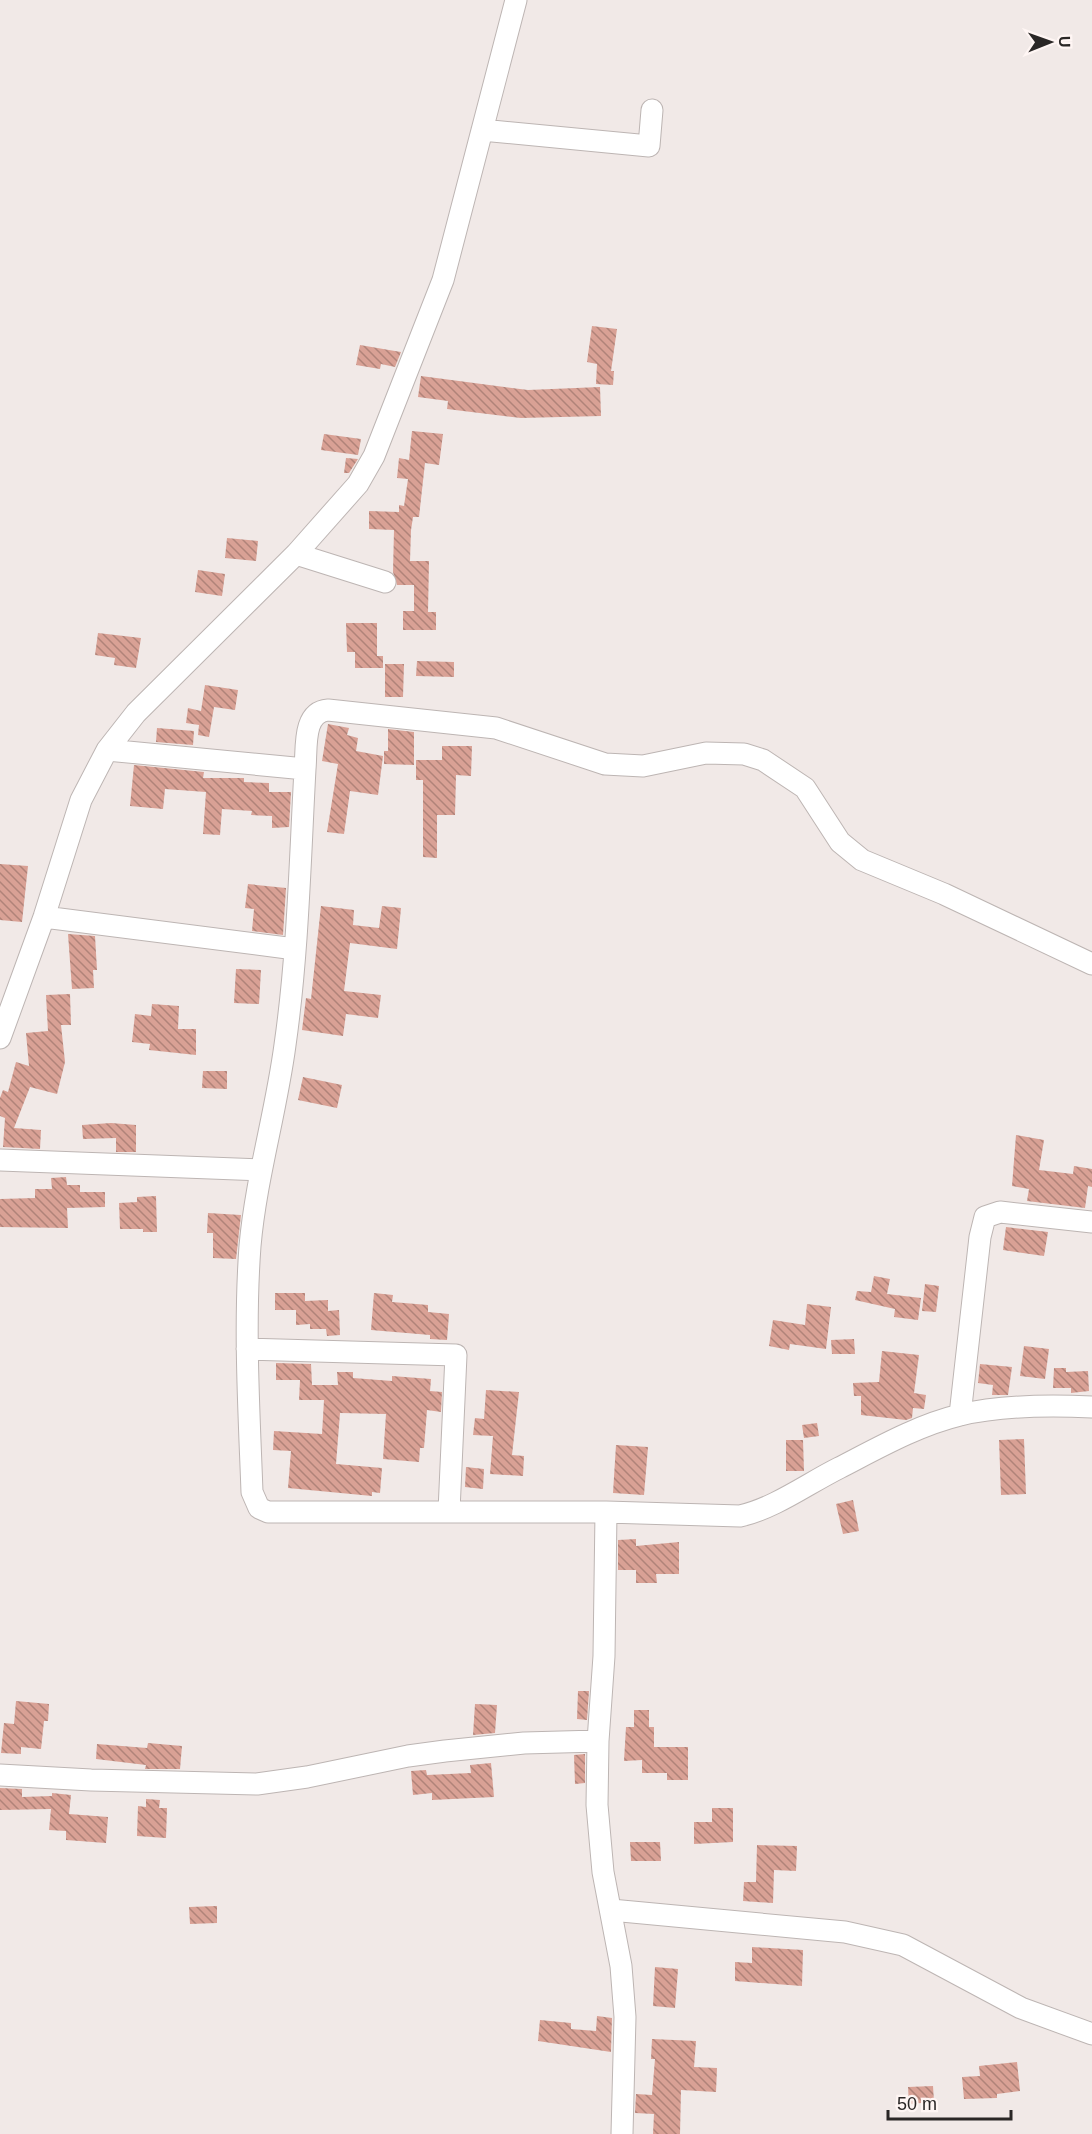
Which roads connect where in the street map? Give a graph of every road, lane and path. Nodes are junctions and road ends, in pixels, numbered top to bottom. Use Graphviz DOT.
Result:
graph roads {
  1 [pos="516,0"];
  2 [pos="652,110"];
  3 [pos="482,130"];
  4 [pos="296,554"];
  5 [pos="385,582"];
  6 [pos="107,750"];
  7 [pos="305,769"];
  8 [pos="44,918"];
  9 [pos="295,949"];
  10 [pos="1092,964"];
  11 [pos="0,1038"];
  12 [pos="0,1160"];
  13 [pos="260,1170"];
  14 [pos="1092,1222"];
  15 [pos="247,1349"];
  16 [pos="1092,1407"];
  17 [pos="960,1415"];
  18 [pos="448,1511"];
  19 [pos="606,1512"];
  20 [pos="598,1741"];
  21 [pos="0,1775"];
  22 [pos="611,1910"];
  23 [pos="1092,2034"];
  24 [pos="622,2134"];
  1 -- 3 [label="street"];
  2 -- 3 [label="street"];
  3 -- 4 [label="street"];
  4 -- 5 [label="street"];
  4 -- 6 [label="street"];
  6 -- 7 [label="street"];
  6 -- 8 [label="street"];
  7 -- 9 [label="street"];
  7 -- 10 [label="street"];
  8 -- 9 [label="street"];
  8 -- 11 [label="street"];
  9 -- 13 [label="street"];
  12 -- 13 [label="street"];
  13 -- 15 [label="street"];
  14 -- 17 [label="street"];
  15 -- 18 [label="street"];
  15 -- 18 [label="street"];
  16 -- 17 [label="street"];
  17 -- 19 [label="street"];
  18 -- 19 [label="street"];
  19 -- 20 [label="street"];
  20 -- 21 [label="street"];
  20 -- 22 [label="street"];
  22 -- 23 [label="street"];
  22 -- 24 [label="street"];
}
